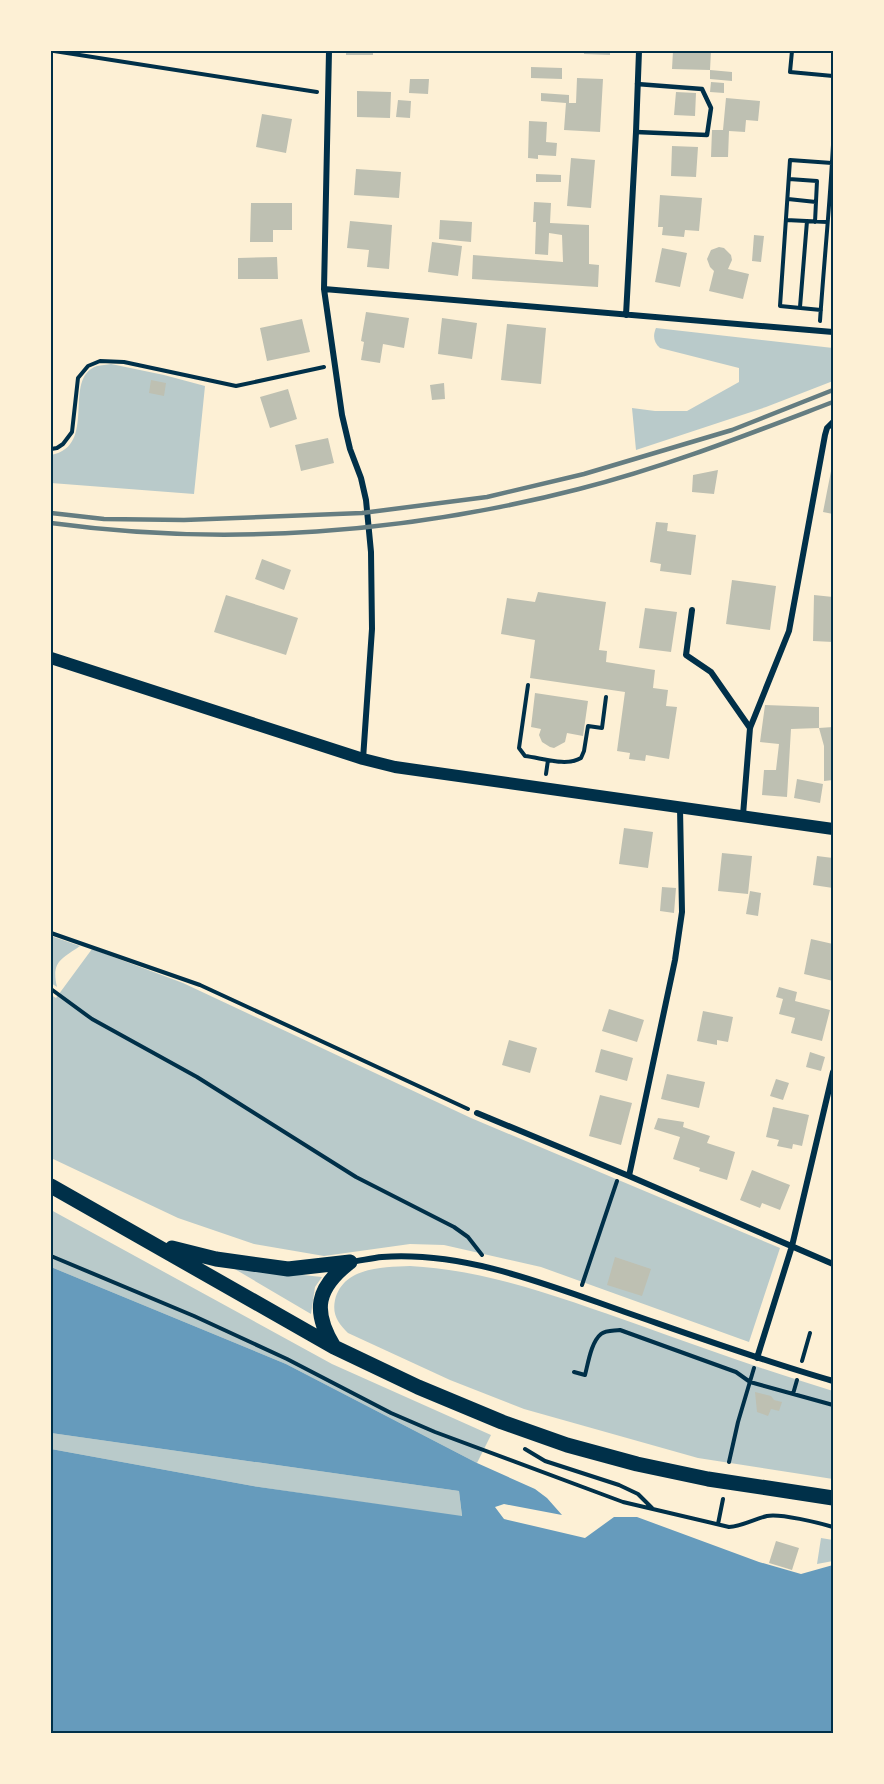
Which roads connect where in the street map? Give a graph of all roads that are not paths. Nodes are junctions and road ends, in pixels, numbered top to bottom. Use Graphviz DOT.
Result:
graph roads {
  1 [pos="329,51"];
  2 [pos="639,51"];
  3 [pos="637,84"];
  4 [pos="636,132"];
  5 [pos="324,289"];
  6 [pos="627,315"];
  7 [pos="833,332"];
  8 [pos="833,422"];
  9 [pos="692,610"];
  10 [pos="51,658"];
  11 [pos="750,728"];
  12 [pos="363,759"];
  13 [pos="680,807"];
  14 [pos="743,815"];
  15 [pos="833,829"];
  16 [pos="833,1072"];
  17 [pos="477,1113"];
  18 [pos="629,1176"];
  19 [pos="51,1186"];
  20 [pos="154,1244"];
  21 [pos="792,1246"];
  22 [pos="350,1262"];
  23 [pos="833,1264"];
  24 [pos="333,1347"];
  25 [pos="757,1358"];
  26 [pos="833,1381"];
  27 [pos="833,1498"];
  1 -- 5 [label="street"];
  2 -- 3 [label="street"];
  3 -- 4 [label="street"];
  3 -- 4 [label="lane"];
  4 -- 6 [label="street"];
  5 -- 6 [label="street"];
  5 -- 12 [label="street"];
  6 -- 7 [label="street"];
  8 -- 11 [label="street"];
  9 -- 11 [label="street"];
  10 -- 12 [label="main road"];
  11 -- 14 [label="street"];
  12 -- 13 [label="main road"];
  13 -- 14 [label="main road"];
  13 -- 18 [label="street"];
  14 -- 15 [label="main road"];
  16 -- 21 [label="street"];
  17 -- 18 [label="street"];
  18 -- 21 [label="street"];
  19 -- 20 [label="main road"];
  20 -- 22 [label="main road"];
  20 -- 24 [label="main road"];
  21 -- 23 [label="street"];
  21 -- 25 [label="street"];
  22 -- 24 [label="main road"];
  22 -- 25 [label="street"];
  24 -- 27 [label="main road"];
  25 -- 26 [label="street"];
}
